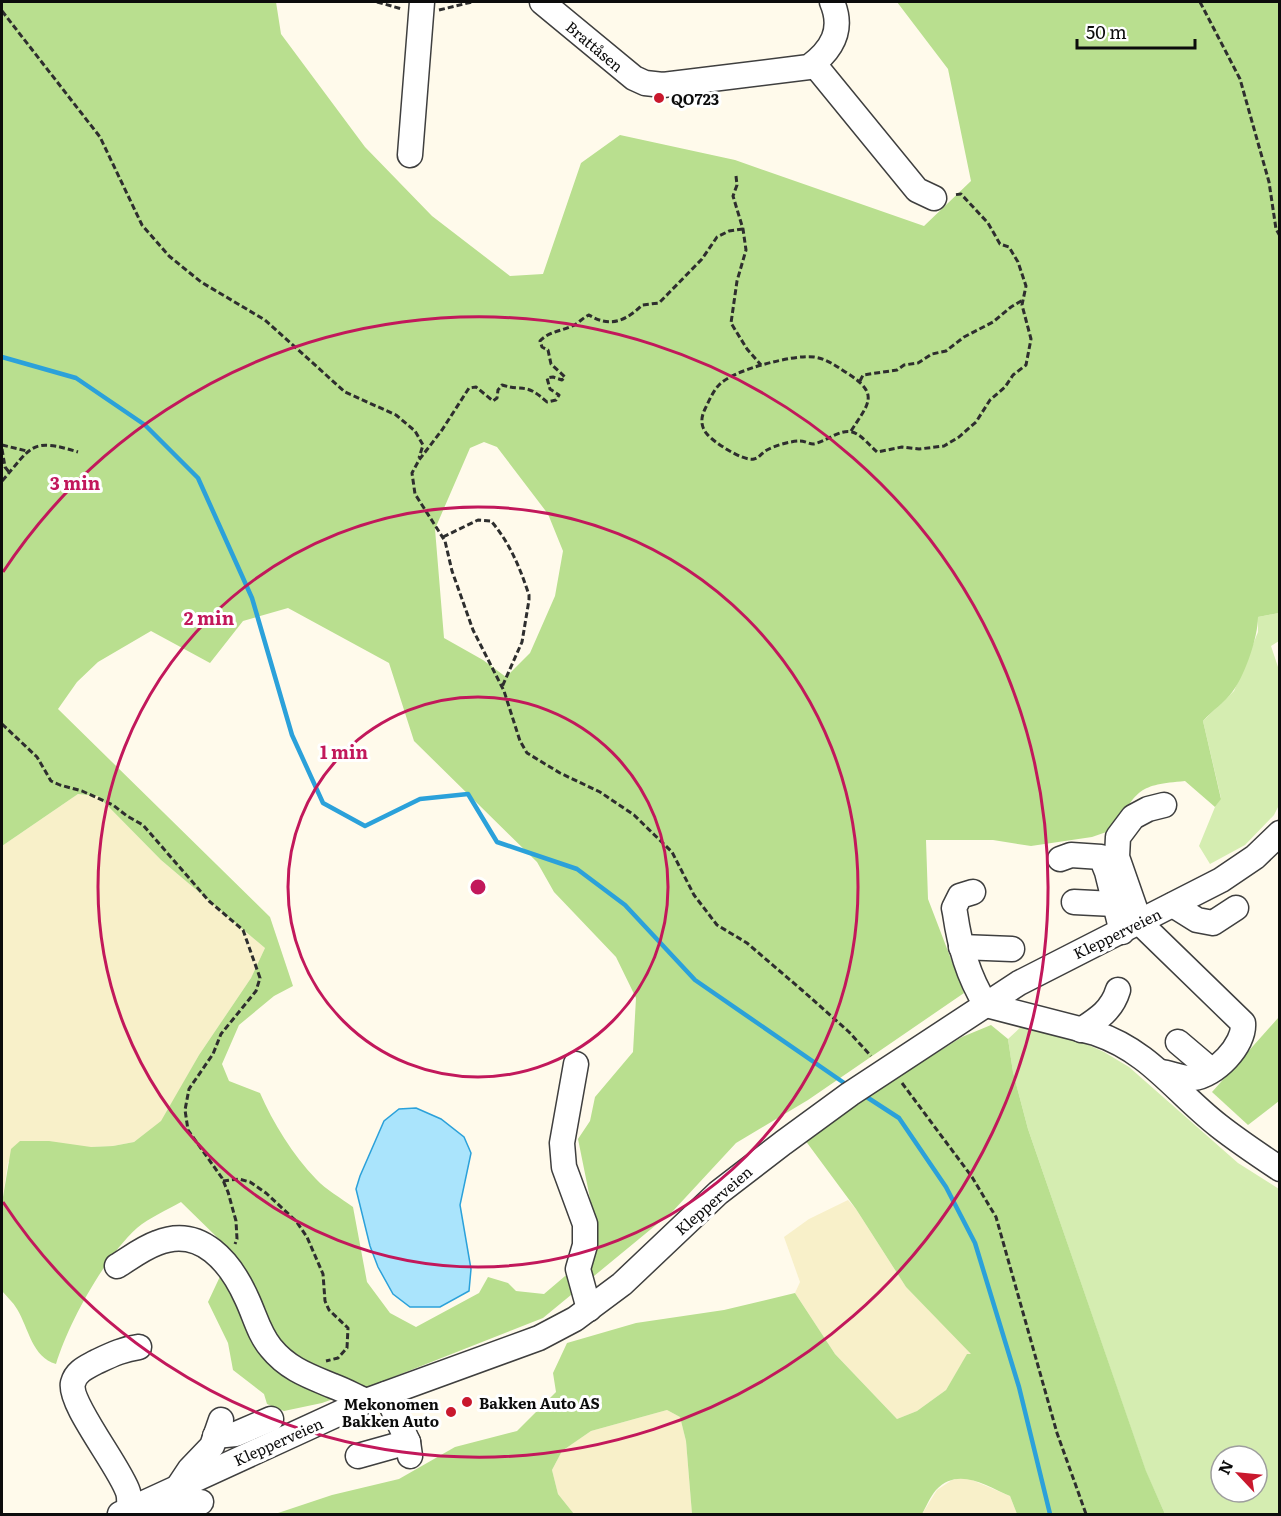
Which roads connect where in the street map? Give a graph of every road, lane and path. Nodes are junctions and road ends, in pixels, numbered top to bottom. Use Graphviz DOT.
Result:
graph roads {
  1 [pos="422,2"];
  2 [pos="542,2"];
  3 [pos="832,2"];
  4 [pos="1200,2"];
  5 [pos="2,10"];
  6 [pos="814,63"];
  7 [pos="410,155"];
  8 [pos="736,176"];
  9 [pos="934,198"];
  10 [pos="743,229"];
  11 [pos="1280,236"];
  12 [pos="1023,300"];
  13 [pos="761,365"];
  14 [pos="860,381"];
  15 [pos="851,431"];
  16 [pos="2,447"];
  17 [pos="27,451"];
  18 [pos="78,452"];
  19 [pos="419,460"];
  20 [pos="9,472"];
  21 [pos="2,481"];
  22 [pos="443,537"];
  23 [pos="502,687"];
  24 [pos="2,724"];
  25 [pos="1164,805"];
  26 [pos="1280,832"];
  27 [pos="1060,859"];
  28 [pos="973,892"];
  29 [pos="1074,902"];
  30 [pos="1114,904"];
  31 [pos="1173,905"];
  32 [pos="1236,908"];
  33 [pos="1131,927"];
  34 [pos="961,947"];
  35 [pos="1012,949"];
  36 [pos="1118,990"];
  37 [pos="986,1005"];
  38 [pos="1082,1030"];
  39 [pos="1178,1042"];
  40 [pos="576,1064"];
  41 [pos="887,1069"];
  42 [pos="1211,1070"];
  43 [pos="1161,1072"];
  44 [pos="1280,1168"];
  45 [pos="223,1180"];
  46 [pos="225,1261"];
  47 [pos="117,1266"];
  48 [pos="589,1309"];
  49 [pos="139,1347"];
  50 [pos="318,1363"];
  51 [pos="376,1398"];
  52 [pos="271,1419"];
  53 [pos="358,1456"];
  54 [pos="176,1488"];
  55 [pos="201,1502"];
  56 [pos="124,1512"];
  57 [pos="156,1515"];
  58 [pos="1086,1515"];
  1 -- 7 [label="street"];
  2 -- 6 [label="street, Brattåsen"];
  3 -- 6 [label="street"];
  4 -- 11 [label="path"];
  5 -- 19 [label="path"];
  6 -- 9 [label="street"];
  8 -- 10 [label="path"];
  9 -- 12 [label="path"];
  10 -- 13 [label="path"];
  10 -- 19 [label="path"];
  12 -- 14 [label="path"];
  12 -- 15 [label="path"];
  13 -- 14 [label="path"];
  13 -- 15 [label="path"];
  14 -- 15 [label="path"];
  16 -- 17 [label="path"];
  16 -- 20 [label="path"];
  17 -- 18 [label="path"];
  17 -- 20 [label="path"];
  19 -- 22 [label="path"];
  20 -- 21 [label="path"];
  22 -- 23 [label="path"];
  22 -- 23 [label="path"];
  23 -- 41 [label="path"];
  24 -- 45 [label="path"];
  25 -- 33 [label="street"];
  26 -- 31 [label="street, Klepperveien"];
  27 -- 30 [label="street"];
  28 -- 34 [label="street"];
  29 -- 30 [label="street"];
  30 -- 33 [label="street"];
  31 -- 32 [label="street"];
  31 -- 33 [label="street, Klepperveien"];
  33 -- 37 [label="street, Klepperveien"];
  33 -- 42 [label="street"];
  34 -- 35 [label="street"];
  34 -- 37 [label="street"];
  36 -- 38 [label="street"];
  37 -- 38 [label="street"];
  37 -- 41 [label="street, Klepperveien"];
  38 -- 43 [label="street"];
  39 -- 42 [label="street"];
  40 -- 48 [label="street"];
  41 -- 48 [label="street, Klepperveien"];
  41 -- 58 [label="path"];
  42 -- 43 [label="street"];
  43 -- 44 [label="street"];
  45 -- 46 [label="path"];
  45 -- 50 [label="path"];
  46 -- 47 [label="street"];
  46 -- 51 [label="street"];
  48 -- 51 [label="street, Klepperveien"];
  49 -- 56 [label="street"];
  51 -- 53 [label="street"];
  51 -- 54 [label="street, Klepperveien"];
  52 -- 54 [label="street"];
  54 -- 56 [label="street, Klepperveien"];
  55 -- 57 [label="street"];
}
